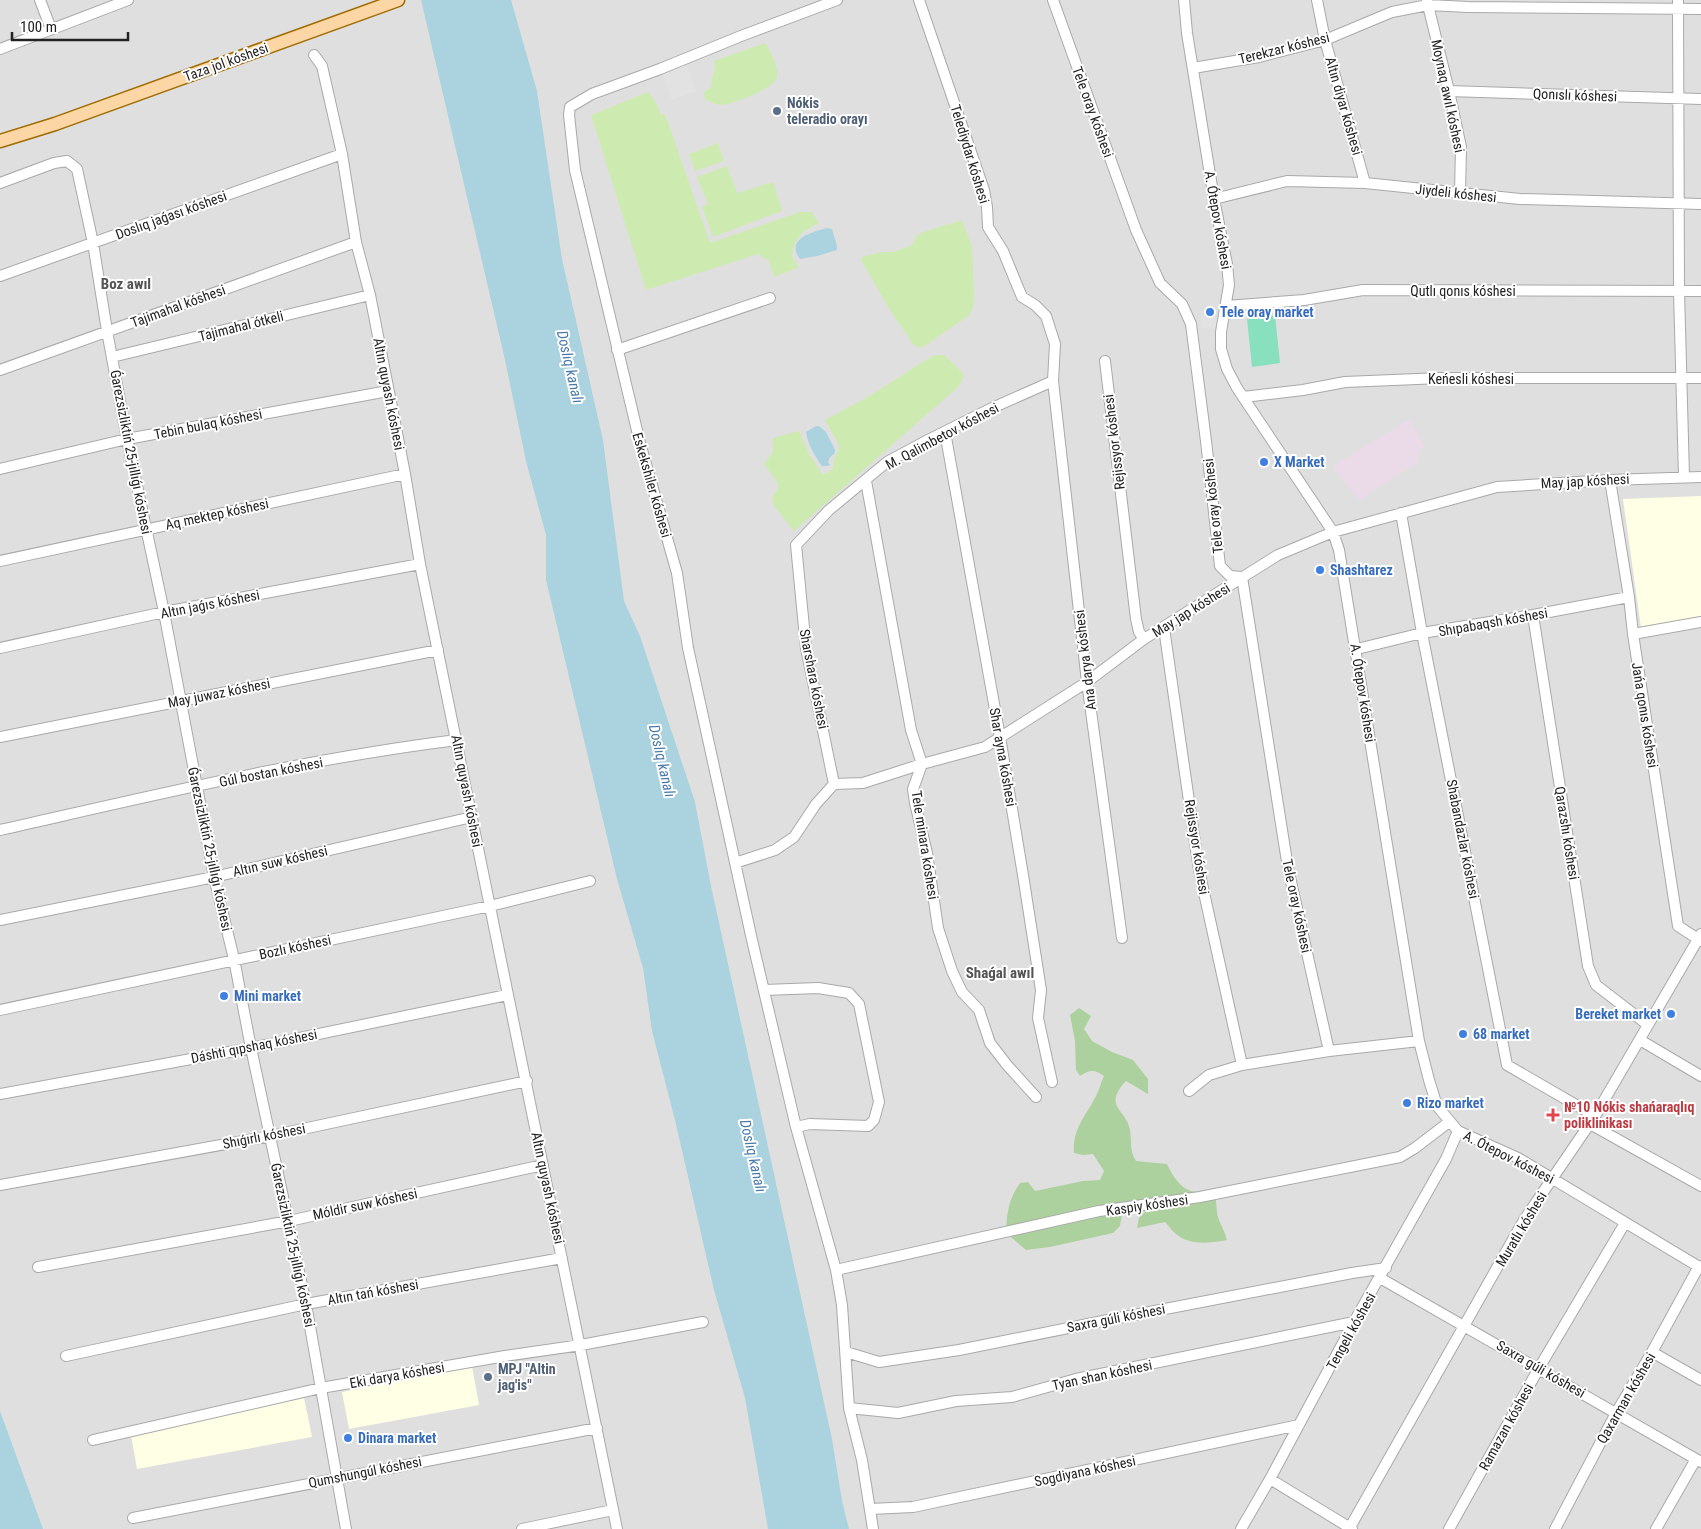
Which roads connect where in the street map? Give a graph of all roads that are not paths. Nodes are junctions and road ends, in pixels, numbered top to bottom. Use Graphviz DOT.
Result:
graph roads {
  1 [pos="40,0"];
  2 [pos="128,0"];
  3 [pos="398,0"];
  4 [pos="837,0"];
  5 [pos="919,0"];
  6 [pos="1052,0"];
  7 [pos="1184,0"];
  8 [pos="1317,0"];
  9 [pos="1428,2"];
  10 [pos="1678,4"];
  11 [pos="1701,9"];
  12 [pos="51,29"];
  13 [pos="1325,40"];
  14 [pos="0,49"];
  15 [pos="314,55"];
  16 [pos="1193,68"];
  17 [pos="1449,91"];
  18 [pos="1679,98"];
  19 [pos="1701,99"];
  20 [pos="0,141"];
  21 [pos="342,154"];
  22 [pos="0,183"];
  23 [pos="1365,183"];
  24 [pos="1460,193"];
  25 [pos="1214,199"];
  26 [pos="1680,203"];
  27 [pos="1701,204"];
  28 [pos="356,242"];
  29 [pos="92,243"];
  30 [pos="0,276"];
  31 [pos="1701,290"];
  32 [pos="1679,291"];
  33 [pos="370,295"];
  34 [pos="770,298"];
  35 [pos="1226,306"];
  36 [pos="107,331"];
  37 [pos="617,350"];
  38 [pos="112,357"];
  39 [pos="1105,361"];
  40 [pos="0,370"];
  41 [pos="1681,378"];
  42 [pos="1701,378"];
  43 [pos="1053,381"];
  44 [pos="388,391"];
  45 [pos="1243,397"];
  46 [pos="945,432"];
  47 [pos="127,440"];
  48 [pos="0,469"];
  49 [pos="405,474"];
  50 [pos="1684,477"];
  51 [pos="1701,477"];
  52 [pos="1610,480"];
  53 [pos="866,481"];
  54 [pos="1401,513"];
  55 [pos="147,529"];
  56 [pos="1333,532"];
  57 [pos="796,545"];
  58 [pos="0,561"];
  59 [pos="420,564"];
  60 [pos="1242,577"];
  61 [pos="1629,597"];
  62 [pos="164,612"];
  63 [pos="1533,615"];
  64 [pos="1701,622"];
  65 [pos="1164,628"];
  66 [pos="1422,633"];
  67 [pos="1633,634"];
  68 [pos="1144,639"];
  69 [pos="0,648"];
  70 [pos="1356,648"];
  71 [pos="438,650"];
  72 [pos="1087,682"];
  73 [pos="181,700"];
  74 [pos="0,737"];
  75 [pos="1000,737"];
  76 [pos="457,740"];
  77 [pos="922,764"];
  78 [pos="834,784"];
  79 [pos="196,786"];
  80 [pos="472,817"];
  81 [pos="0,830"];
  82 [pos="735,863"];
  83 [pos="214,877"];
  84 [pos="590,881"];
  85 [pos="490,906"];
  86 [pos="0,920"];
  87 [pos="1122,938"];
  88 [pos="1700,938"];
  89 [pos="234,959"];
  90 [pos="764,990"];
  91 [pos="507,994"];
  92 [pos="0,1010"];
  93 [pos="1648,1025"];
  94 [pos="1640,1040"];
  95 [pos="1419,1041"];
  96 [pos="251,1048"];
  97 [pos="1329,1052"];
  98 [pos="1242,1064"];
  99 [pos="1701,1076"];
  100 [pos="527,1081"];
  101 [pos="1052,1082"];
  102 [pos="1189,1091"];
  103 [pos="0,1094"];
  104 [pos="1036,1097"];
  105 [pos="1593,1120"];
  106 [pos="1449,1122"];
  107 [pos="796,1128"];
  108 [pos="1458,1131"];
  109 [pos="270,1136"];
  110 [pos="543,1165"];
  111 [pos="1552,1178"];
  112 [pos="0,1185"];
  113 [pos="1701,1186"];
  114 [pos="289,1221"];
  115 [pos="1625,1223"];
  116 [pos="562,1258"];
  117 [pos="1700,1267"];
  118 [pos="38,1268"];
  119 [pos="1386,1268"];
  120 [pos="836,1270"];
  121 [pos="1380,1278"];
  122 [pos="306,1304"];
  123 [pos="703,1322"];
  124 [pos="1354,1322"];
  125 [pos="1464,1325"];
  126 [pos="580,1345"];
  127 [pos="846,1352"];
  128 [pos="1652,1352"];
  129 [pos="66,1356"];
  130 [pos="1539,1368"];
  131 [pos="1701,1380"];
  132 [pos="320,1388"];
  133 [pos="849,1408"];
  134 [pos="1616,1413"];
  135 [pos="1299,1425"];
  136 [pos="598,1428"];
  137 [pos="93,1440"];
  138 [pos="1699,1460"];
  139 [pos="336,1478"];
  140 [pos="1270,1479"];
  141 [pos="870,1509"];
  142 [pos="613,1510"];
  143 [pos="133,1518"];
  144 [pos="346,1529"];
  145 [pos="522,1529"];
  146 [pos="618,1529"];
  147 [pos="873,1529"];
  148 [pos="1241,1529"];
  149 [pos="1350,1529"];
  150 [pos="1450,1529"];
  151 [pos="1555,1529"];
  152 [pos="1656,1529"];
  1 -- 12 [label="street"];
  2 -- 12 [label="street"];
  3 -- 20 [label="main road, Taza jol kóshesi"];
  4 -- 37 [label="street, Eskekshiler kóshesi"];
  5 -- 43 [label="street, Telediydar kóshesi"];
  6 -- 60 [label="street, Tele oray kóshesi"];
  7 -- 16 [label="street, A. Ótepov kóshesi"];
  8 -- 13 [label="street, Altın diyar kóshesi"];
  9 -- 10 [label="street, Terekzar kóshesi"];
  9 -- 13 [label="street, Terekzar kóshesi"];
  9 -- 17 [label="street, Moynaq awıl kóshesi"];
  10 -- 11 [label="street, Terekzar kóshesi"];
  10 -- 18 [label="street"];
  12 -- 14 [label="street"];
  13 -- 16 [label="street, Terekzar kóshesi"];
  13 -- 23 [label="street, Altın diyar kóshesi"];
  15 -- 21 [label="street, Altın quyash kóshesi"];
  16 -- 25 [label="street, A. Ótepov kóshesi"];
  17 -- 18 [label="street, Qonıslı kóshesi"];
  17 -- 24 [label="street, Moynaq awıl kóshesi"];
  18 -- 19 [label="street, Qonıslı kóshesi"];
  18 -- 26 [label="street"];
  21 -- 28 [label="street, Altın quyash kóshesi"];
  21 -- 29 [label="street, Doslıq jaǵası kóshesi"];
  22 -- 29 [label="street, Ǵarezsizliktiń 25-jıllıǵı kóshesi"];
  23 -- 24 [label="street, Jiydeli kóshesi"];
  23 -- 25 [label="street, Jiydeli kóshesi"];
  24 -- 26 [label="street, Jiydeli kóshesi"];
  25 -- 35 [label="street, A. Ótepov kóshesi"];
  26 -- 27 [label="street, Jiydeli kóshesi"];
  26 -- 32 [label="street"];
  28 -- 33 [label="street, Altın quyash kóshesi"];
  28 -- 36 [label="street, Tajimahal kóshesi"];
  29 -- 30 [label="street, Doslıq jaǵası kóshesi"];
  29 -- 36 [label="street, Ǵarezsizliktiń 25-jıllıǵı kóshesi"];
  31 -- 32 [label="street, Qutlı qonıs kóshesi"];
  32 -- 35 [label="street, Qutlı qonıs kóshesi"];
  32 -- 41 [label="street"];
  33 -- 38 [label="street, Tajimahal ótkeli"];
  33 -- 44 [label="street, Altın quyash kóshesi"];
  34 -- 37 [label="street"];
  35 -- 45 [label="street, A. Ótepov kóshesi"];
  36 -- 38 [label="street, Ǵarezsizliktiń 25-jıllıǵı kóshesi"];
  36 -- 40 [label="street, Tajimahal kóshesi"];
  37 -- 82 [label="street, Eskekshiler kóshesi"];
  38 -- 47 [label="street, Ǵarezsizliktiń 25-jıllıǵı kóshesi"];
  39 -- 68 [label="street, Rejissyor kóshesi"];
  41 -- 42 [label="street, Keńesli kóshesi"];
  41 -- 45 [label="street, Keńesli kóshesi"];
  41 -- 50 [label="street"];
  43 -- 46 [label="street, M. Qalimbetov kóshesi"];
  43 -- 72 [label="street, Ana darya kóshesi"];
  44 -- 47 [label="street, Tebin bulaq kóshesi"];
  44 -- 49 [label="street, Altın quyash kóshesi"];
  45 -- 56 [label="street, A. Ótepov kóshesi"];
  46 -- 53 [label="street, M. Qalimbetov kóshesi"];
  46 -- 75 [label="street, Shar ayna kóshesi"];
  47 -- 48 [label="street, Tebin bulaq kóshesi"];
  47 -- 55 [label="street, Ǵarezsizliktiń 25-jıllıǵı kóshesi"];
  49 -- 55 [label="street, Aq mektep kóshesi"];
  49 -- 59 [label="street, Altın quyash kóshesi"];
  50 -- 51 [label="street, May jap kóshesi"];
  50 -- 52 [label="street, May jap kóshesi"];
  52 -- 54 [label="street, May jap kóshesi"];
  52 -- 61 [label="street, Jańa qonıs kóshesi"];
  53 -- 57 [label="street, M. Qalimbetov kóshesi"];
  53 -- 77 [label="street"];
  54 -- 56 [label="street, May jap kóshesi"];
  54 -- 66 [label="street, Shabandazlar kóshesi"];
  55 -- 58 [label="street, Aq mektep kóshesi"];
  55 -- 62 [label="street, Ǵarezsizliktiń 25-jıllıǵı kóshesi"];
  56 -- 60 [label="street, May jap kóshesi"];
  56 -- 70 [label="street, A. Ótepov kóshesi"];
  57 -- 78 [label="street, Sharshara kóshesi"];
  59 -- 62 [label="street, Altın jaǵıs kóshesi"];
  59 -- 71 [label="street, Altın quyash kóshesi"];
  60 -- 65 [label="street, May jap kóshesi"];
  60 -- 97 [label="street, Tele oray kóshesi"];
  61 -- 63 [label="street, Shıpabaqsh kóshesi"];
  61 -- 67 [label="street, Jańa qonıs kóshesi"];
  62 -- 69 [label="street, Altın jaǵıs kóshesi"];
  62 -- 73 [label="street, Ǵarezsizliktiń 25-jıllıǵı kóshesi"];
  63 -- 66 [label="street, Shıpabaqsh kóshesi"];
  63 -- 93 [label="street, Qarazshı kóshesi"];
  64 -- 67 [label="street"];
  65 -- 68 [label="street, May jap kóshesi"];
  65 -- 98 [label="street, Rejissyor kóshesi"];
  66 -- 70 [label="street, Shıpabaqsh kóshesi"];
  66 -- 105 [label="street, Shabandazlar kóshesi"];
  67 -- 88 [label="street, Jańa qonıs kóshesi"];
  68 -- 72 [label="street, May jap kóshesi"];
  70 -- 95 [label="street, A. Ótepov kóshesi"];
  71 -- 73 [label="street, May juwaz kóshesi"];
  71 -- 76 [label="street, Altın quyash kóshesi"];
  72 -- 75 [label="street, May jap kóshesi"];
  72 -- 87 [label="street, Ana darya kóshesi"];
  73 -- 74 [label="street, May juwaz kóshesi"];
  73 -- 79 [label="street, Ǵarezsizliktiń 25-jıllıǵı kóshesi"];
  75 -- 77 [label="street, May jap kóshesi"];
  75 -- 101 [label="street, Shar ayna kóshesi"];
  76 -- 79 [label="street, Gúl bostan kóshesi"];
  76 -- 80 [label="street, Altın quyash kóshesi"];
  77 -- 78 [label="street, May jap kóshesi"];
  77 -- 104 [label="street, Tele minara kóshesi"];
  78 -- 82 [label="street"];
  79 -- 81 [label="street, Gúl bostan kóshesi"];
  79 -- 83 [label="street, Ǵarezsizliktiń 25-jıllıǵı kóshesi"];
  80 -- 83 [label="street, Altın suw kóshesi"];
  80 -- 85 [label="street, Altın quyash kóshesi"];
  82 -- 90 [label="street, Eskekshiler kóshesi"];
  83 -- 86 [label="street, Altın suw kóshesi"];
  83 -- 89 [label="street, Ǵarezsizliktiń 25-jıllıǵı kóshesi"];
  84 -- 85 [label="street, Bozlı kóshesi"];
  85 -- 89 [label="street, Bozlı kóshesi"];
  85 -- 91 [label="street, Altın quyash kóshesi"];
  88 -- 93 [label="street, Muratlı kóshesi"];
  89 -- 92 [label="street, Bozlı kóshesi"];
  89 -- 96 [label="street, Ǵarezsizliktiń 25-jıllıǵı kóshesi"];
  90 -- 107 [label="street, Eskekshiler kóshesi"];
  90 -- 107 [label="street"];
  91 -- 96 [label="street, Dáshti qıpshaq kóshesi"];
  91 -- 100 [label="street, Altın quyash kóshesi"];
  93 -- 94 [label="street, Muratlı kóshesi"];
  94 -- 99 [label="street"];
  94 -- 105 [label="street, Muratlı kóshesi"];
  95 -- 97 [label="street"];
  95 -- 106 [label="street, A. Ótepov kóshesi"];
  96 -- 103 [label="street, Dáshti qıpshaq kóshesi"];
  96 -- 109 [label="street, Ǵarezsizliktiń 25-jıllıǵı kóshesi"];
  97 -- 98 [label="street"];
  98 -- 102 [label="street"];
  100 -- 109 [label="street, Shıǵırlı kóshesi"];
  100 -- 110 [label="street, Altın quyash kóshesi"];
  105 -- 111 [label="street, Muratlı kóshesi"];
  105 -- 113 [label="street, Shabandazlar kóshesi"];
  106 -- 108 [label="street, A. Ótepov kóshesi"];
  106 -- 120 [label="street, Kaspiy kóshesi"];
  107 -- 120 [label="street, Eskekshiler kóshesi"];
  108 -- 111 [label="street, A. Ótepov kóshesi"];
  108 -- 119 [label="street, Tengeli kóshesi"];
  109 -- 112 [label="street, Shıǵırlı kóshesi"];
  109 -- 114 [label="street, Ǵarezsizliktiń 25-jıllıǵı kóshesi"];
  110 -- 114 [label="street, Móldir suw kóshesi"];
  110 -- 116 [label="street, Altın quyash kóshesi"];
  111 -- 115 [label="street, A. Ótepov kóshesi"];
  111 -- 125 [label="street, Muratlı kóshesi"];
  114 -- 118 [label="street, Móldir suw kóshesi"];
  114 -- 122 [label="street, Ǵarezsizliktiń 25-jıllıǵı kóshesi"];
  115 -- 117 [label="street, A. Ótepov kóshesi"];
  115 -- 130 [label="street, Ramazan kóshesi"];
  116 -- 122 [label="street, Altın tań kóshesi"];
  116 -- 126 [label="street, Altın quyash kóshesi"];
  117 -- 128 [label="street, Qaxarman kóshesi"];
  119 -- 121 [label="street, Tengeli kóshesi"];
  119 -- 127 [label="street, Saxra gúli kóshesi"];
  120 -- 127 [label="street, Eskekshiler kóshesi"];
  121 -- 124 [label="street, Tengeli kóshesi"];
  121 -- 125 [label="street, Saxra gúli kóshesi"];
  122 -- 129 [label="street, Altın tań kóshesi"];
  122 -- 132 [label="street, Ǵarezsizliktiń 25-jıllıǵı kóshesi"];
  123 -- 126 [label="street, Eki darya kóshesi"];
  124 -- 133 [label="street, Tyan shan kóshesi"];
  124 -- 135 [label="street, Tengeli kóshesi"];
  125 -- 130 [label="street, Saxra gúli kóshesi"];
  125 -- 149 [label="street, Muratlı kóshesi"];
  126 -- 132 [label="street, Eki darya kóshesi"];
  126 -- 136 [label="street, Altın quyash kóshesi"];
  127 -- 133 [label="street, Eskekshiler kóshesi"];
  128 -- 131 [label="street"];
  128 -- 134 [label="street, Qaxarman kóshesi"];
  130 -- 134 [label="street, Saxra gúli kóshesi"];
  130 -- 150 [label="street, Ramazan kóshesi"];
  132 -- 137 [label="street, Eki darya kóshesi"];
  132 -- 139 [label="street, Ǵarezsizliktiń 25-jıllıǵı kóshesi"];
  133 -- 141 [label="street, Eskekshiler kóshesi"];
  134 -- 138 [label="street, Saxra gúli kóshesi"];
  134 -- 151 [label="street, Qaxarman kóshesi"];
  135 -- 140 [label="street, Tengeli kóshesi"];
  135 -- 141 [label="street, Sogdiyana kóshesi"];
  136 -- 139 [label="street, Qumshungúl kóshesi"];
  136 -- 142 [label="street, Altın quyash kóshesi"];
  138 -- 152 [label="street"];
  139 -- 143 [label="street, Qumshungúl kóshesi"];
  139 -- 144 [label="street, Ǵarezsizliktiń 25-jıllıǵı kóshesi"];
  140 -- 148 [label="street, Tengeli kóshesi"];
  140 -- 149 [label="street"];
  141 -- 147 [label="street, Eskekshiler kóshesi"];
  142 -- 145 [label="street"];
  142 -- 146 [label="street, Altın quyash kóshesi"];
}
